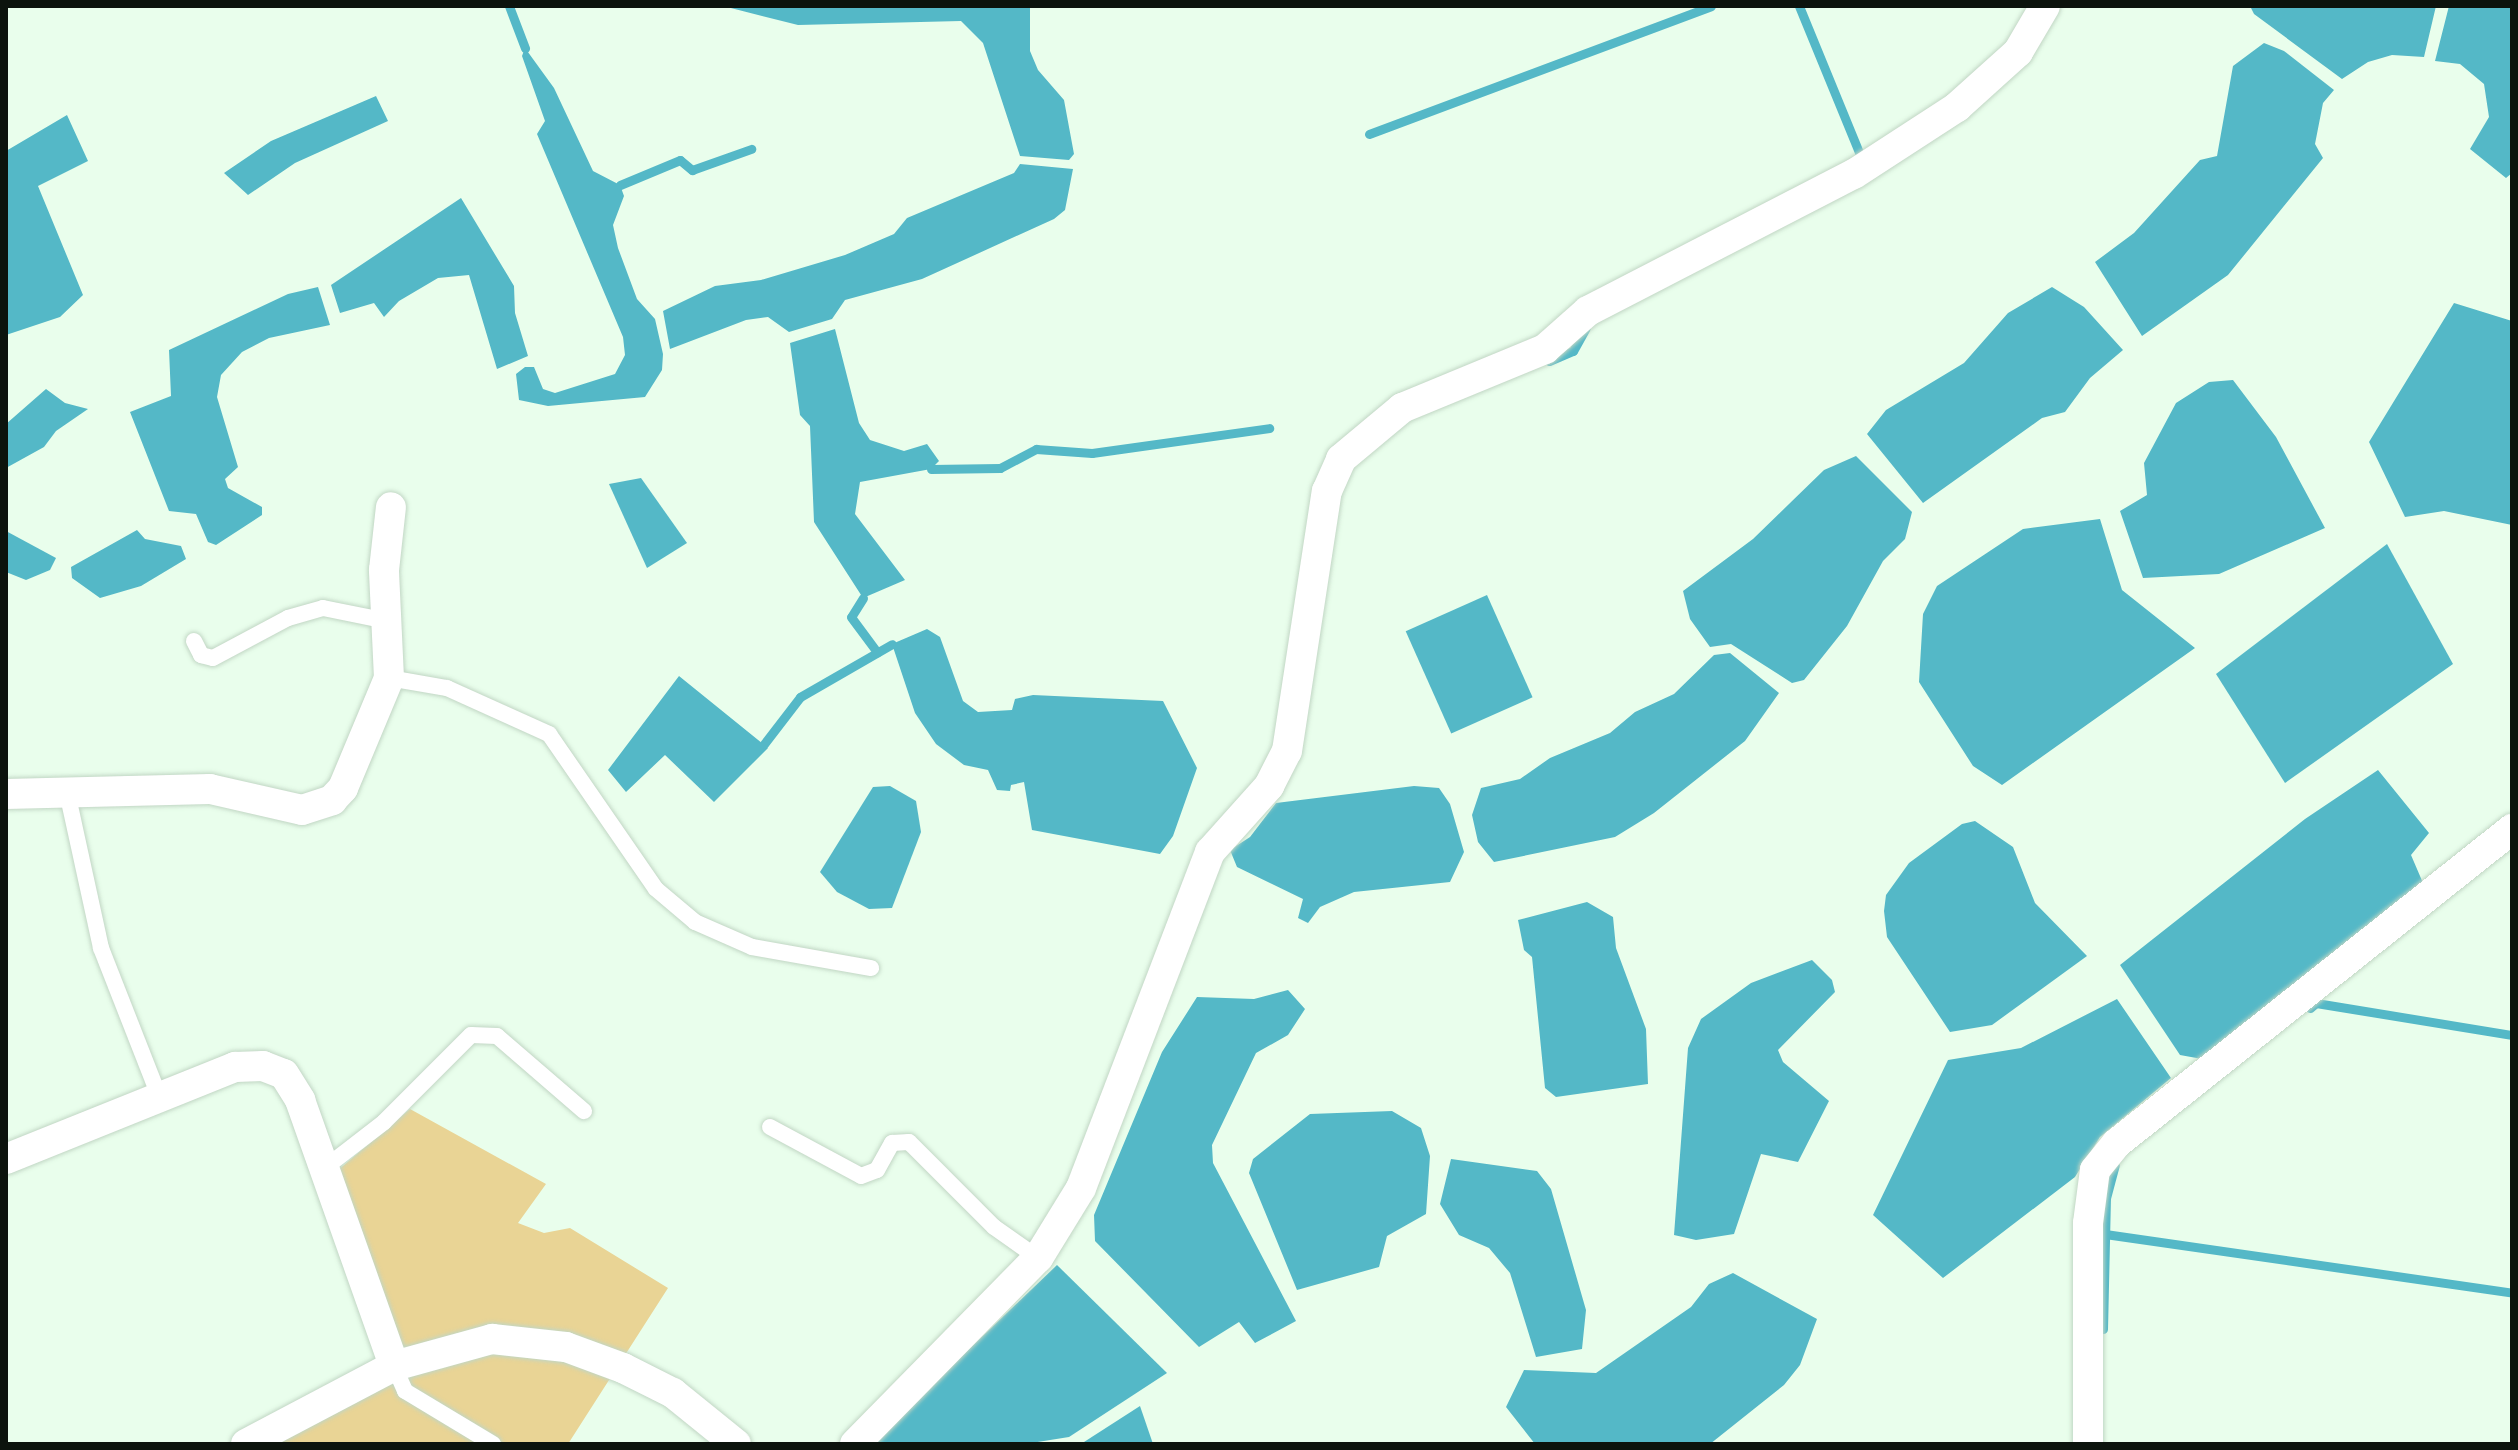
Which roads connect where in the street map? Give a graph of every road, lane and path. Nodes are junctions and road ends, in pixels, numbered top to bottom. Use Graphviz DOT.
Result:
graph roads {
  1 [pos="2045,6"];
  2 [pos="391,507"];
  3 [pos="387,621"];
  4 [pos="194,641"];
  5 [pos="389,678"];
  6 [pos="67,792"];
  7 [pos="6,794"];
  8 [pos="2512,829"];
  9 [pos="871,968"];
  10 [pos="161,1101"];
  11 [pos="584,1111"];
  12 [pos="770,1127"];
  13 [pos="6,1159"];
  14 [pos="322,1170"];
  15 [pos="1038,1258"];
  16 [pos="394,1366"];
  17 [pos="246,1444"];
  18 [pos="493,1444"];
  19 [pos="736,1444"];
  20 [pos="855,1444"];
  21 [pos="2088,1444"];
  1 -- 15 [label="street"];
  2 -- 3 [label="street"];
  3 -- 4 [label="lane"];
  3 -- 5 [label="street"];
  5 -- 6 [label="street"];
  5 -- 9 [label="lane"];
  6 -- 7 [label="street"];
  6 -- 10 [label="lane"];
  8 -- 21 [label="street"];
  10 -- 13 [label="street"];
  10 -- 14 [label="street"];
  11 -- 14 [label="lane"];
  12 -- 15 [label="lane"];
  14 -- 16 [label="street"];
  15 -- 20 [label="street"];
  16 -- 17 [label="street"];
  16 -- 18 [label="lane"];
  16 -- 19 [label="street"];
}
